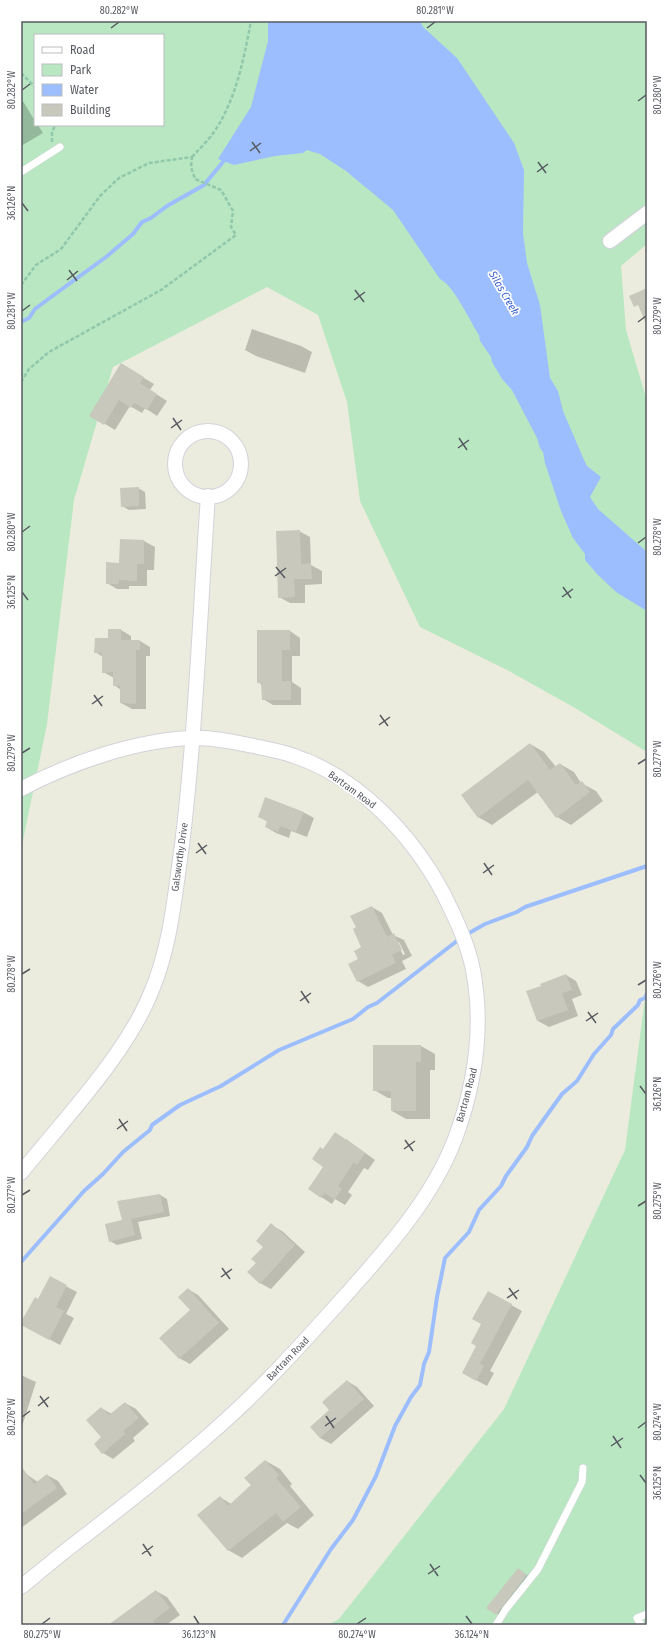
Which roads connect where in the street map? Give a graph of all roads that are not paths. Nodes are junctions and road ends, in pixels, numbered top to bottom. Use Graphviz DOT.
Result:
graph roads {
  1 [pos="58,148"];
  2 [pos="21,172"];
  3 [pos="647,213"];
  4 [pos="610,240"];
  5 [pos="208,496"];
  6 [pos="192,738"];
  7 [pos="21,789"];
  8 [pos="21,1173"];
  9 [pos="583,1468"];
  10 [pos="21,1587"];
  11 [pos="647,1614"];
  12 [pos="647,1622"];
  13 [pos="496,1625"];
  14 [pos="641,1625"];
  1 -- 2 [label="lane"];
  3 -- 4 [label="street"];
  5 -- 5 [label="street"];
  5 -- 6 [label="street, Galsworthy Drive"];
  6 -- 7 [label="street, Bartram Road"];
  6 -- 8 [label="street, Galsworthy Drive"];
  6 -- 10 [label="street, Bartram Road"];
  9 -- 13 [label="lane"];
  11 -- 14 [label="lane"];
  12 -- 14 [label="lane"];
}
